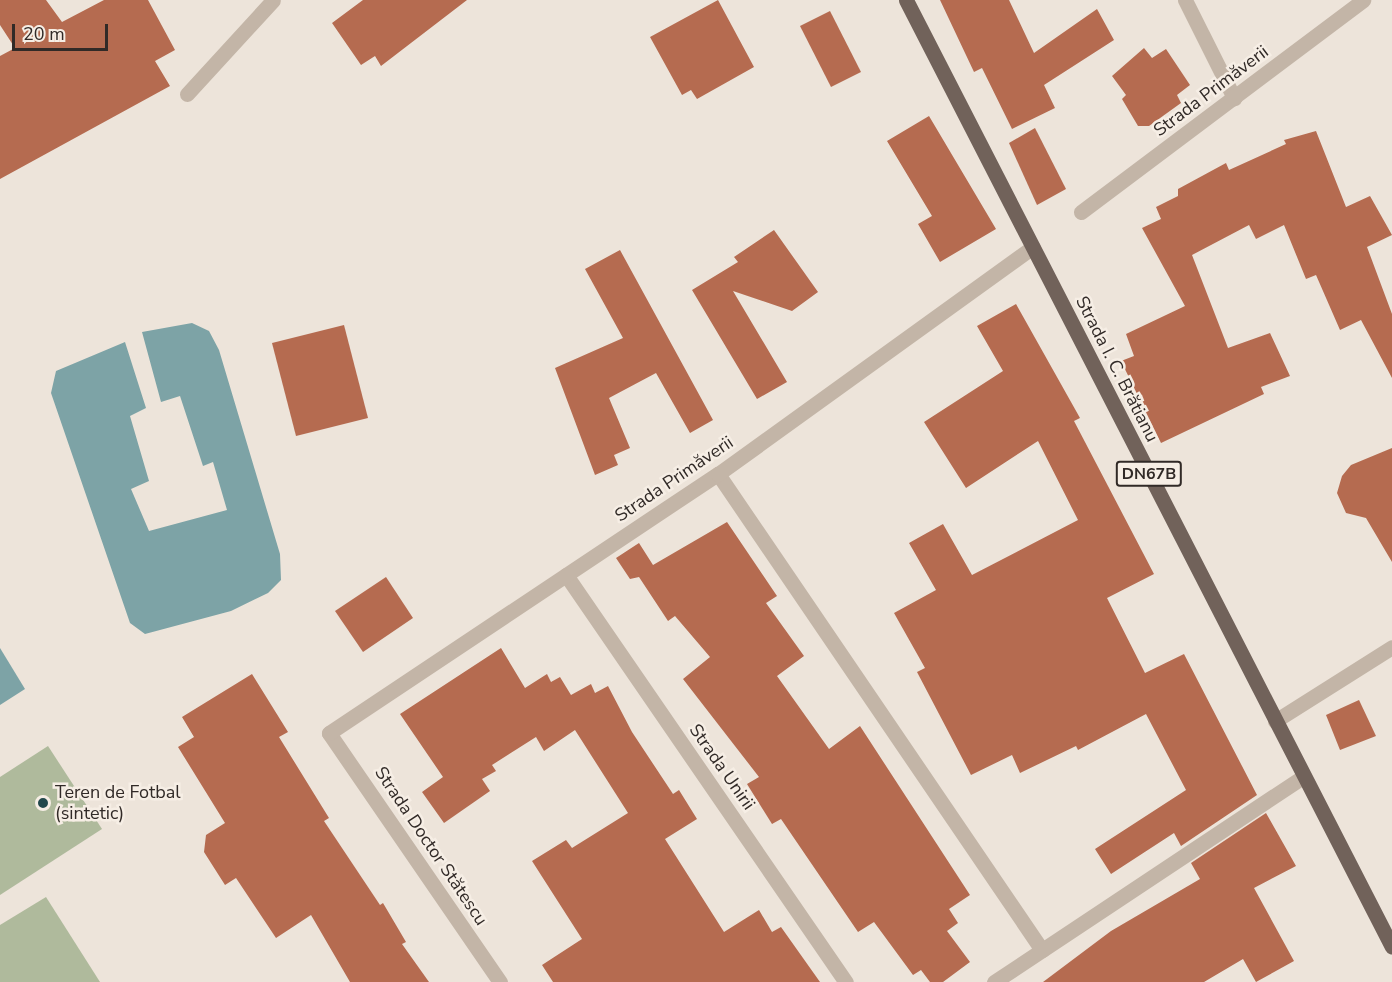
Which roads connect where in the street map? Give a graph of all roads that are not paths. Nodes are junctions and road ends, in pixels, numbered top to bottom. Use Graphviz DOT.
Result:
graph roads {
  1 [pos="273,0"];
  2 [pos="906,0"];
  3 [pos="1185,0"];
  4 [pos="1363,0"];
  5 [pos="187,94"];
  6 [pos="1234,98"];
  7 [pos="1081,212"];
  8 [pos="1033,247"];
  9 [pos="718,474"];
  10 [pos="566,575"];
  11 [pos="1392,647"];
  12 [pos="1275,721"];
  13 [pos="329,733"];
  14 [pos="1304,776"];
  15 [pos="1392,947"];
  16 [pos="1042,950"];
  17 [pos="500,982"];
  18 [pos="846,982"];
  19 [pos="994,982"];
  1 -- 5 [label="street"];
  2 -- 8 [label="main road, Strada I. C. Brătianu / DN67B"];
  3 -- 6 [label="street"];
  4 -- 6 [label="street, Strada Primăverii"];
  6 -- 7 [label="street, Strada Primăverii"];
  8 -- 9 [label="street, Strada Primăverii"];
  8 -- 12 [label="main road, Strada I. C. Brătianu / DN67B"];
  9 -- 10 [label="street, Strada Primăverii"];
  9 -- 16 [label="street"];
  10 -- 13 [label="street, Strada Primăverii"];
  10 -- 18 [label="street, Strada Unirii"];
  11 -- 12 [label="street"];
  12 -- 14 [label="main road, Strada I. C. Brătianu / DN67B"];
  13 -- 17 [label="street, Strada Doctor Stătescu"];
  14 -- 15 [label="main road, Strada I. C. Brătianu / DN67B"];
  14 -- 16 [label="street"];
  16 -- 19 [label="street"];
}
